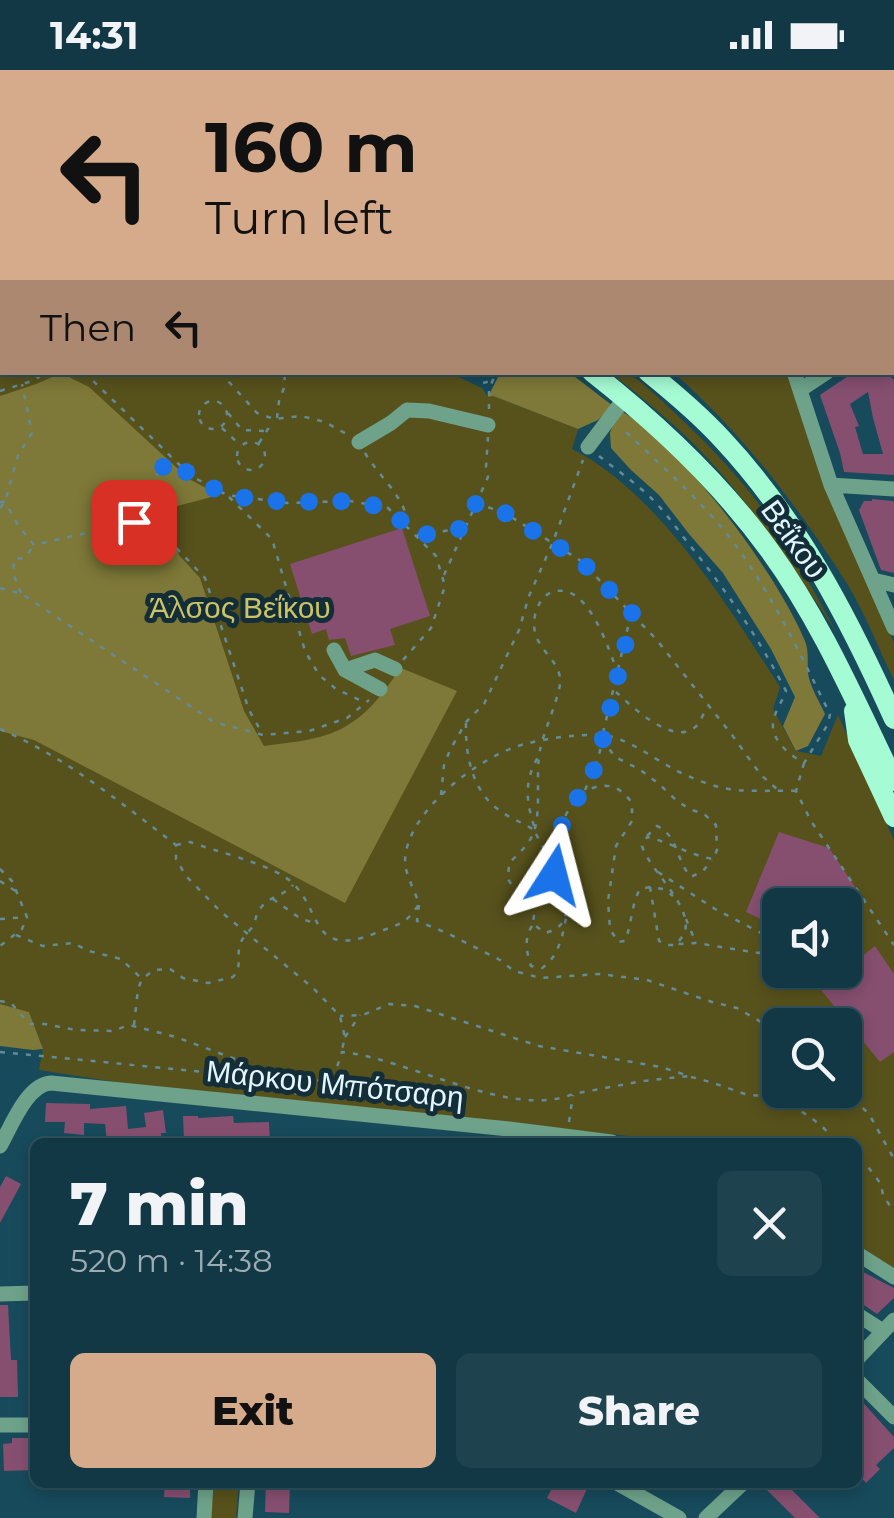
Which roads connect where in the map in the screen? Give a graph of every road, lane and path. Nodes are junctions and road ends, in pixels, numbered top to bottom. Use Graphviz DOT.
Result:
graph roads {
  1 [pos="39,375"];
  2 [pos="87,375"];
  3 [pos="223,375"];
  4 [pos="276,375"];
  5 [pos="284,375"];
  6 [pos="495,375"];
  7 [pos="596,375"];
  8 [pos="655,375"];
  9 [pos="795,375"];
  10 [pos="822,375"];
  11 [pos="493,380"];
  12 [pos="283,381"];
  13 [pos="22,384"];
  14 [pos="483,384"];
  15 [pos="800,390"];
  16 [pos="0,391"];
  17 [pos="624,399"];
  18 [pos="227,412"];
  19 [pos="610,417"];
  20 [pos="276,419"];
  21 [pos="222,426"];
  22 [pos="488,426"];
  23 [pos="242,430"];
  24 [pos="267,430"];
  25 [pos="359,442"];
  26 [pos="257,443"];
  27 [pos="241,446"];
  28 [pos="588,447"];
  29 [pos="170,458"];
  30 [pos="832,485"];
  31 [pos="894,489"];
  32 [pos="228,496"];
  33 [pos="476,503"];
  34 [pos="2,504"];
  35 [pos="143,513"];
  36 [pos="465,528"];
  37 [pos="410,530"];
  38 [pos="414,534"];
  39 [pos="553,542"];
  40 [pos="34,544"];
  41 [pos="443,578"];
  42 [pos="874,580"];
  43 [pos="894,585"];
  44 [pos="0,588"];
  45 [pos="22,594"];
  46 [pos="632,613"];
  47 [pos="894,628"];
  48 [pos="334,650"];
  49 [pos="395,669"];
  50 [pos="345,670"];
  51 [pos="618,674"];
  52 [pos="380,689"];
  53 [pos="614,690"];
  54 [pos="852,694"];
  55 [pos="366,703"];
  56 [pos="707,706"];
  57 [pos="894,719"];
  58 [pos="466,722"];
  59 [pos="0,729"];
  60 [pos="262,735"];
  61 [pos="602,737"];
  62 [pos="542,741"];
  63 [pos="538,756"];
  64 [pos="804,763"];
  65 [pos="473,771"];
  66 [pos="894,781"];
  67 [pos="779,790"];
  68 [pos="585,791"];
  69 [pos="796,791"];
  70 [pos="440,795"];
  71 [pos="894,818"];
  72 [pos="535,830"];
  73 [pos="646,837"];
  74 [pos="176,844"];
  75 [pos="677,848"];
  76 [pos="713,859"];
  77 [pos="555,863"];
  78 [pos="0,869"];
  79 [pos="657,871"];
  80 [pos="0,881"];
  81 [pos="294,884"];
  82 [pos="650,887"];
  83 [pos="18,893"];
  84 [pos="674,896"];
  85 [pos="272,898"];
  86 [pos="419,904"];
  87 [pos="566,916"];
  88 [pos="27,917"];
  89 [pos="685,917"];
  90 [pos="0,919"];
  91 [pos="316,924"];
  92 [pos="533,924"];
  93 [pos="246,933"];
  94 [pos="16,935"];
  95 [pos="0,936"];
  96 [pos="9,938"];
  97 [pos="696,943"];
  98 [pos="676,944"];
  99 [pos="894,945"];
  100 [pos="0,946"];
  101 [pos="142,978"];
  102 [pos="0,1001"];
  103 [pos="360,1015"];
  104 [pos="340,1016"];
  105 [pos="762,1023"];
  106 [pos="134,1027"];
  107 [pos="344,1038"];
  108 [pos="0,1052"];
  109 [pos="342,1052"];
  110 [pos="689,1076"];
  111 [pos="230,1079"];
  112 [pos="307,1082"];
  113 [pos="275,1092"];
  114 [pos="573,1094"];
  115 [pos="292,1095"];
  116 [pos="247,1103"];
  117 [pos="862,1107"];
  118 [pos="508,1136"];
  119 [pos="567,1137"];
  120 [pos="576,1138"];
  121 [pos="833,1138"];
  122 [pos="0,1146"];
  123 [pos="894,1159"];
  124 [pos="862,1163"];
  125 [pos="894,1212"];
  126 [pos="862,1257"];
  127 [pos="894,1277"];
  128 [pos="30,1293"];
  129 [pos="0,1294"];
  130 [pos="862,1316"];
  131 [pos="889,1326"];
  132 [pos="862,1354"];
  133 [pos="862,1385"];
  134 [pos="894,1416"];
  135 [pos="0,1425"];
  136 [pos="30,1425"];
  137 [pos="206,1488"];
  138 [pos="248,1488"];
  139 [pos="626,1488"];
  140 [pos="738,1488"];
  141 [pos="204,1518"];
  142 [pos="245,1518"];
  143 [pos="679,1518"];
  144 [pos="706,1518"];
  1 -- 13 [label="path"];
  2 -- 29 [label="path"];
  3 -- 20 [label="path"];
  4 -- 12 [label="path"];
  5 -- 12 [label="path"];
  6 -- 11 [label="path"];
  7 -- 17 [label="main road, Βεΐκου"];
  8 -- 57 [label="main road, Βεΐκου"];
  9 -- 15 [label="street"];
  10 -- 15 [label="street"];
  11 -- 14 [label="path"];
  11 -- 22 [label="path"];
  12 -- 20 [label="path"];
  13 -- 16 [label="path"];
  13 -- 34 [label="path"];
  15 -- 30 [label="street"];
  17 -- 19 [label="street"];
  17 -- 54 [label="main road, Βεΐκου"];
  18 -- 21 [label="path"];
  18 -- 21 [label="path"];
  18 -- 23 [label="path"];
  19 -- 28 [label="street"];
  19 -- 64 [label="path"];
  20 -- 24 [label="path"];
  20 -- 25 [label="path"];
  21 -- 27 [label="path"];
  22 -- 25 [label="street"];
  22 -- 33 [label="path"];
  23 -- 24 [label="path"];
  23 -- 26 [label="path"];
  24 -- 26 [label="path"];
  25 -- 37 [label="path"];
  26 -- 27 [label="path"];
  26 -- 27 [label="path"];
  28 -- 39 [label="path"];
  28 -- 64 [label="path"];
  29 -- 32 [label="path"];
  29 -- 35 [label="path"];
  30 -- 31 [label="street"];
  30 -- 42 [label="street"];
  32 -- 37 [label="path"];
  32 -- 55 [label="path"];
  33 -- 36 [label="path"];
  33 -- 39 [label="path"];
  34 -- 40 [label="path"];
  35 -- 40 [label="path"];
  35 -- 60 [label="path"];
  36 -- 38 [label="path"];
  36 -- 41 [label="path"];
  37 -- 38 [label="path"];
  38 -- 41 [label="path"];
  39 -- 46 [label="path"];
  39 -- 58 [label="path"];
  40 -- 45 [label="path"];
  41 -- 49 [label="path"];
  42 -- 43 [label="street"];
  42 -- 47 [label="street"];
  44 -- 45 [label="path"];
  45 -- 60 [label="path"];
  46 -- 51 [label="path"];
  46 -- 56 [label="path"];
  48 -- 50 [label="street"];
  49 -- 50 [label="street"];
  50 -- 52 [label="street"];
  51 -- 53 [label="path"];
  51 -- 62 [label="path"];
  52 -- 55 [label="path"];
  53 -- 56 [label="path"];
  53 -- 61 [label="path"];
  54 -- 66 [label="main road, Βεΐκου"];
  54 -- 71 [label="main road"];
  55 -- 60 [label="path"];
  56 -- 67 [label="path"];
  58 -- 65 [label="path"];
  58 -- 70 [label="path"];
  59 -- 74 [label="path"];
  61 -- 62 [label="path"];
  61 -- 67 [label="path"];
  61 -- 68 [label="path"];
  61 -- 76 [label="path"];
  62 -- 63 [label="path"];
  62 -- 65 [label="path"];
  63 -- 72 [label="path"];
  63 -- 72 [label="path"];
  64 -- 69 [label="path"];
  65 -- 70 [label="path"];
  65 -- 72 [label="path"];
  67 -- 69 [label="path"];
  68 -- 77 [label="path"];
  68 -- 82 [label="path"];
  69 -- 99 [label="path"];
  70 -- 86 [label="path"];
  72 -- 77 [label="path"];
  72 -- 92 [label="path"];
  73 -- 75 [label="path"];
  73 -- 75 [label="path"];
  73 -- 79 [label="path"];
  74 -- 81 [label="path"];
  74 -- 93 [label="path"];
  75 -- 76 [label="path"];
  75 -- 76 [label="path"];
  77 -- 87 [label="path"];
  78 -- 83 [label="path"];
  79 -- 84 [label="path"];
  79 -- 97 [label="path"];
  80 -- 83 [label="path"];
  81 -- 85 [label="path"];
  81 -- 91 [label="path"];
  82 -- 84 [label="path"];
  82 -- 98 [label="path"];
  83 -- 88 [label="path"];
  84 -- 89 [label="path"];
  85 -- 91 [label="path"];
  85 -- 93 [label="path"];
  86 -- 91 [label="path"];
  86 -- 105 [label="path"];
  87 -- 92 [label="path"];
  87 -- 92 [label="path"];
  88 -- 90 [label="path"];
  88 -- 94 [label="path"];
  89 -- 97 [label="path"];
  89 -- 98 [label="path"];
  93 -- 101 [label="path"];
  93 -- 104 [label="path"];
  94 -- 96 [label="path"];
  94 -- 101 [label="path"];
  95 -- 96 [label="path"];
  96 -- 100 [label="path"];
  97 -- 98 [label="path"];
  101 -- 106 [label="path"];
  102 -- 106 [label="path"];
  103 -- 104 [label="path"];
  103 -- 107 [label="path"];
  103 -- 110 [label="path"];
  104 -- 107 [label="path"];
  106 -- 112 [label="path"];
  107 -- 109 [label="path"];
  108 -- 111 [label="path"];
  109 -- 112 [label="path"];
  109 -- 114 [label="path"];
  110 -- 114 [label="path"];
  110 -- 121 [label="path"];
  111 -- 113 [label="path"];
  111 -- 116 [label="path"];
  112 -- 115 [label="path"];
  114 -- 119 [label="path"];
  116 -- 118 [label="street, Μάρκου Μπότσαρη"];
  116 -- 122 [label="street, Μάρκου Μπότσαρη"];
  117 -- 123 [label="path"];
  118 -- 119 [label="street, Μάρκου Μπότσαρη"];
  119 -- 120 [label="street, Μάρκου Μπότσαρη"];
  124 -- 125 [label="path"];
  126 -- 127 [label="street"];
  128 -- 129 [label="street"];
  130 -- 131 [label="street"];
  131 -- 132 [label="street"];
  133 -- 134 [label="street"];
  135 -- 136 [label="street"];
  137 -- 141 [label="street"];
  138 -- 142 [label="street"];
  139 -- 143 [label="street"];
  140 -- 144 [label="street"];
}
